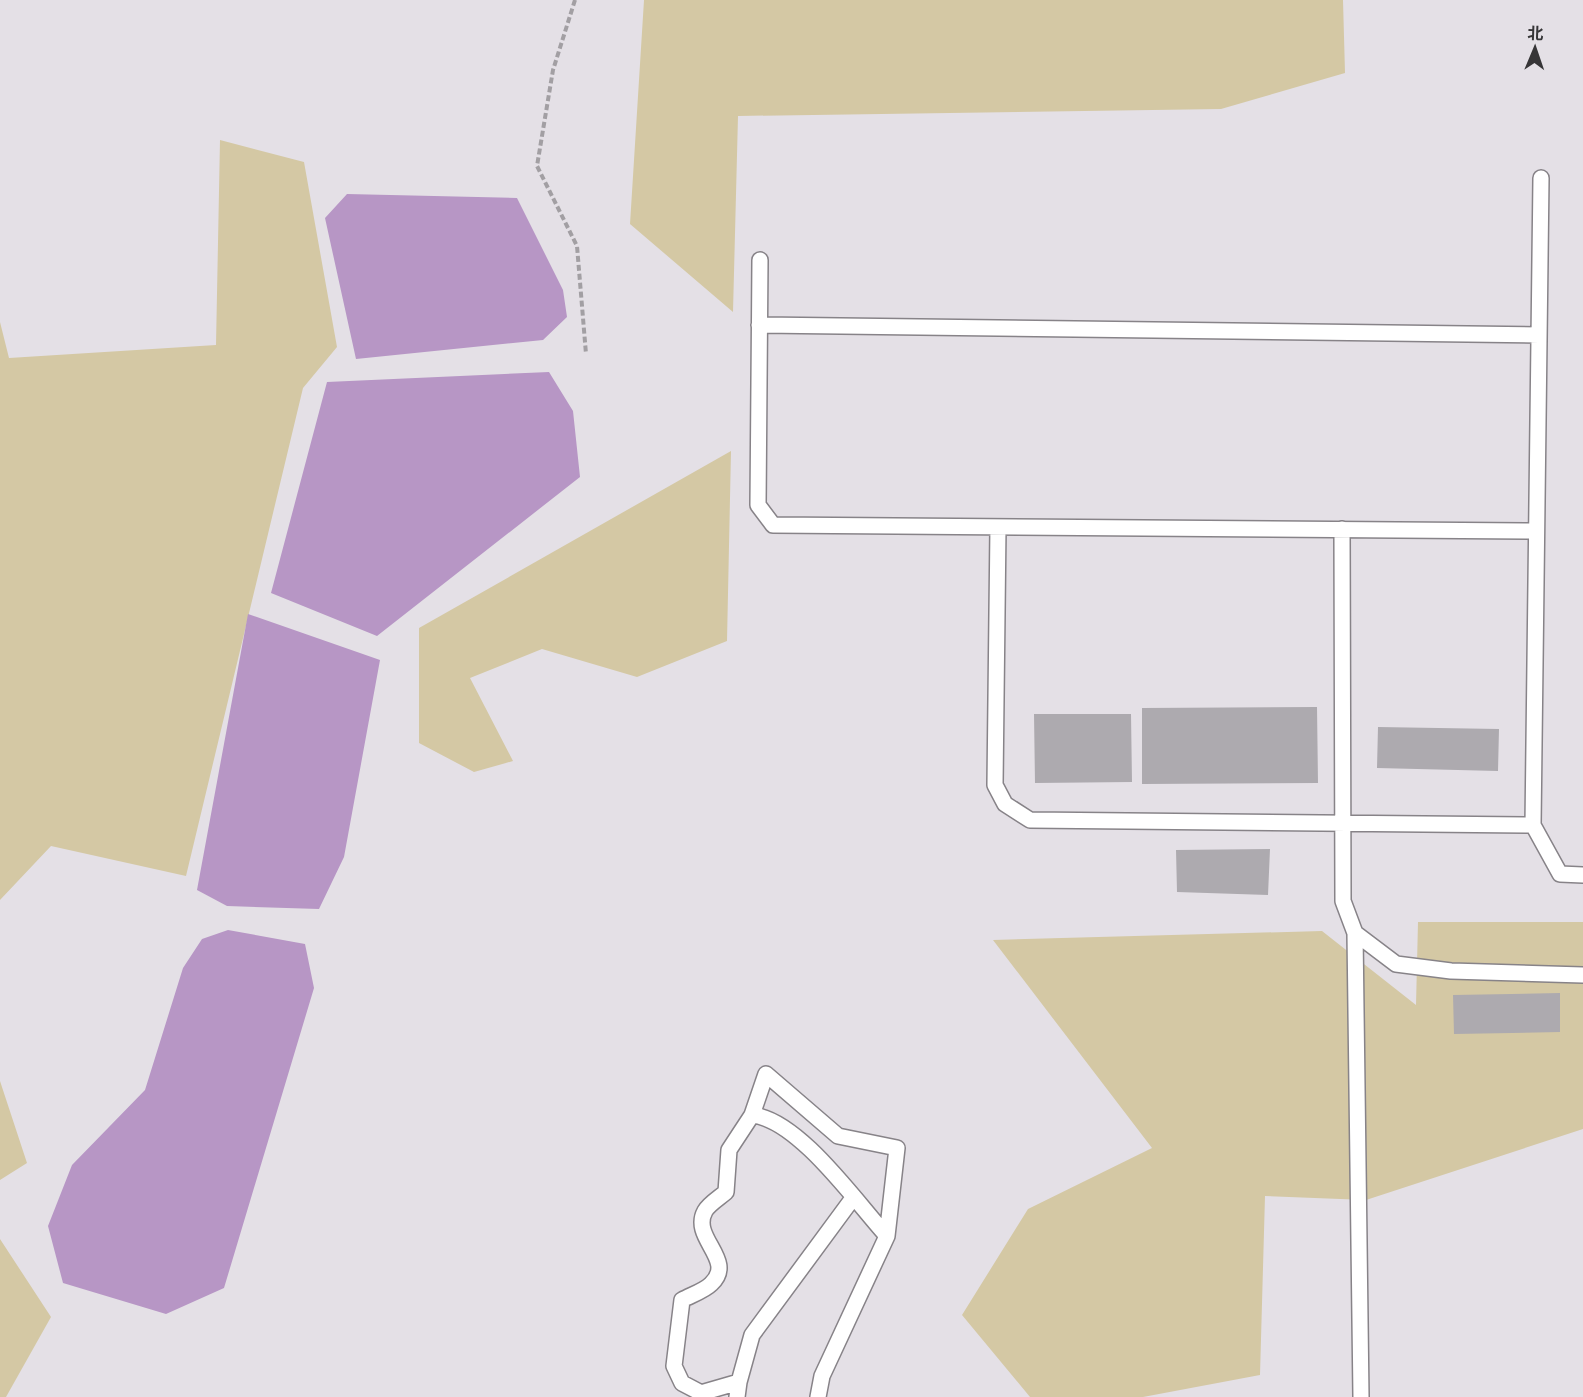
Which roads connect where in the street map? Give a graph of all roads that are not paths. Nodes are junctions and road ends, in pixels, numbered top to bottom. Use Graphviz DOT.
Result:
graph roads {
  1 [pos="1541,178"];
  2 [pos="759,260"];
  3 [pos="759,326"];
  4 [pos="1539,336"];
  5 [pos="998,527"];
  6 [pos="1342,529"];
  7 [pos="1536,531"];
  8 [pos="1343,823"];
  9 [pos="1533,825"];
  10 [pos="1583,874"];
  11 [pos="1355,933"];
  12 [pos="1583,975"];
  13 [pos="752,1115"];
  14 [pos="852,1198"];
  15 [pos="887,1236"];
  16 [pos="738,1389"];
  17 [pos="818,1397"];
  18 [pos="1360,1397"];
  1 -- 4 [label="lane"];
  2 -- 3 [label="lane"];
  3 -- 4 [label="lane"];
  3 -- 5 [label="lane"];
  4 -- 7 [label="lane"];
  5 -- 6 [label="lane"];
  5 -- 8 [label="lane"];
  6 -- 7 [label="lane"];
  6 -- 8 [label="lane"];
  7 -- 9 [label="lane"];
  8 -- 9 [label="lane"];
  8 -- 11 [label="lane"];
  9 -- 10 [label="lane"];
  11 -- 12 [label="lane"];
  11 -- 18 [label="lane"];
  13 -- 14 [label="lane"];
  13 -- 15 [label="lane"];
  13 -- 16 [label="lane"];
  14 -- 15 [label="lane"];
  14 -- 16 [label="lane"];
  15 -- 17 [label="lane"];
}
